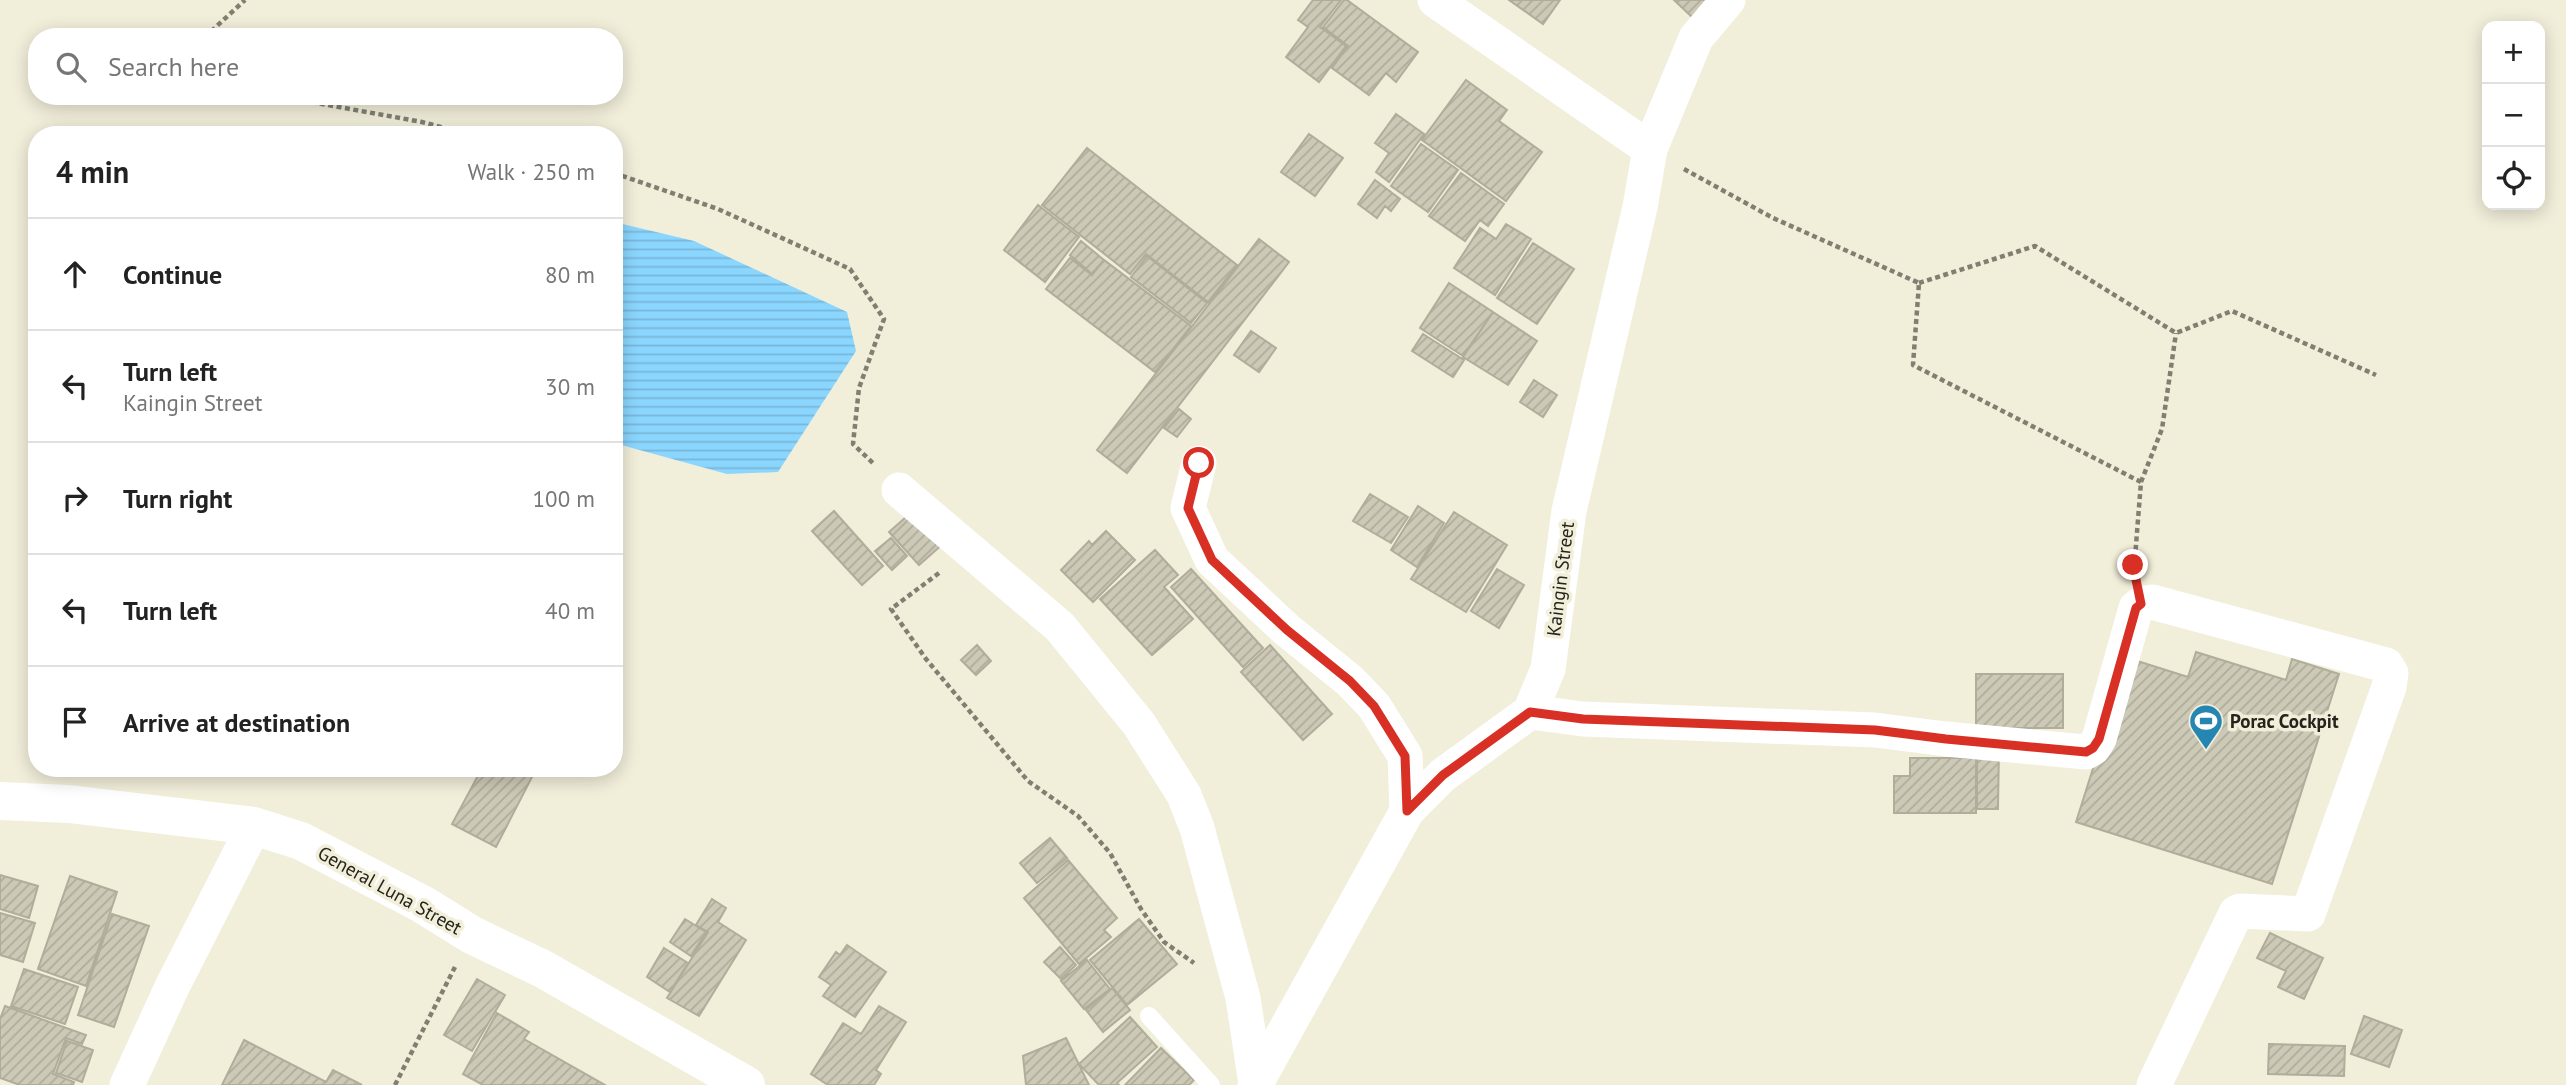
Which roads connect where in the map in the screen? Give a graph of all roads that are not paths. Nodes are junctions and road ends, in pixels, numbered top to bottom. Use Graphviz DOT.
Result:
graph roads {
  1 [pos="1435,0"];
  2 [pos="1728,0"];
  3 [pos="1650,149"];
  4 [pos="1199,463"];
  5 [pos="899,491"];
  6 [pos="1530,712"];
  7 [pos="0,801"];
  8 [pos="1407,811"];
  9 [pos="254,826"];
  10 [pos="1149,1016"];
  11 [pos="127,1085"];
  12 [pos="746,1085"];
  13 [pos="1211,1085"];
  14 [pos="1255,1085"];
  15 [pos="2154,1085"];
  1 -- 3 [label="street"];
  2 -- 3 [label="street, Kaingin Street"];
  3 -- 6 [label="street, Kaingin Street"];
  4 -- 8 [label="street"];
  5 -- 14 [label="street"];
  6 -- 8 [label="street"];
  6 -- 15 [label="street"];
  7 -- 9 [label="street, General Luna Street"];
  8 -- 14 [label="street"];
  9 -- 11 [label="street"];
  9 -- 12 [label="street, General Luna Street"];
  10 -- 13 [label="lane"];
}
